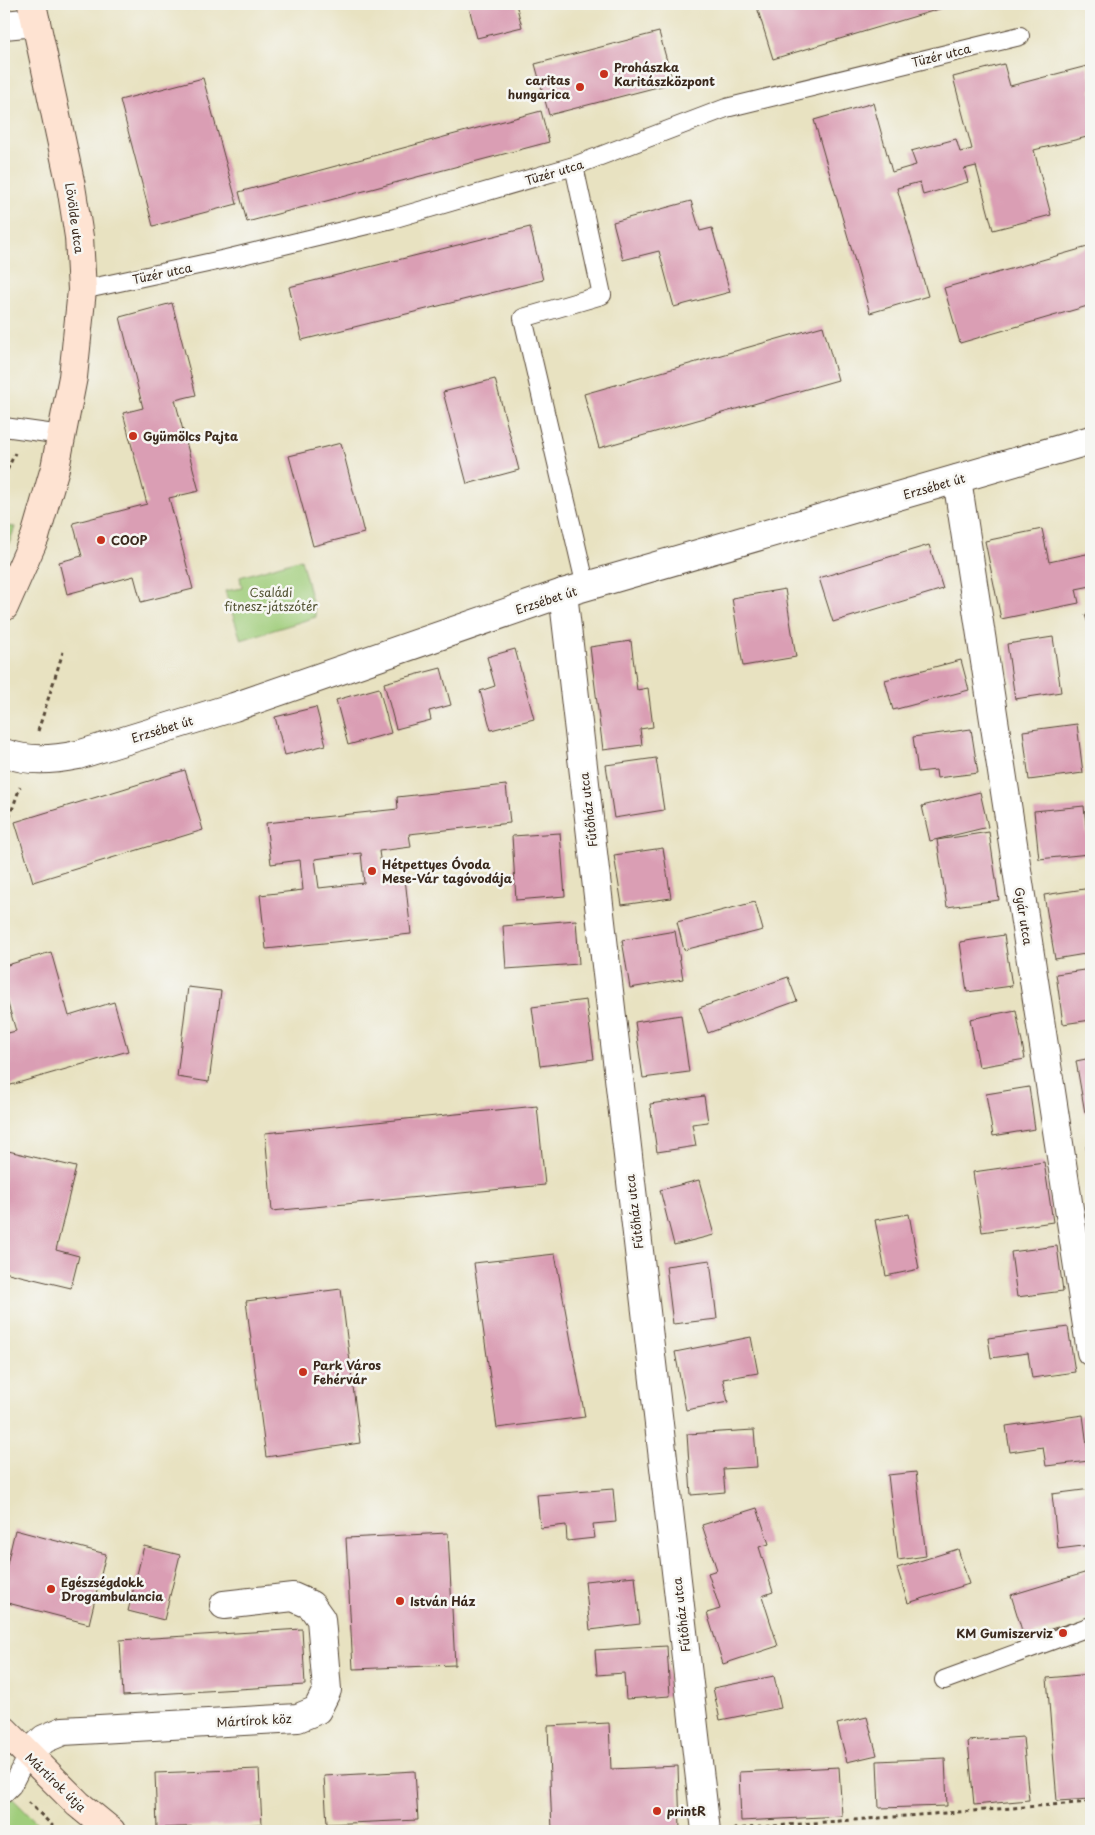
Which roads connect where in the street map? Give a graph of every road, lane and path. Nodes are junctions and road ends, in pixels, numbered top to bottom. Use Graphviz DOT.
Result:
graph roads {
  1 [pos="34,13"];
  2 [pos="4,25"];
  3 [pos="1020,36"];
  4 [pos="574,166"];
  5 [pos="82,290"];
  6 [pos="4,427"];
  7 [pos="62,435"];
  8 [pos="1091,440"];
  9 [pos="957,480"];
  10 [pos="575,590"];
  11 [pos="4,608"];
  12 [pos="4,753"];
  13 [pos="1091,1352"];
  14 [pos="224,1605"];
  15 [pos="1091,1626"];
  16 [pos="944,1680"];
  17 [pos="4,1730"];
  18 [pos="28,1755"];
  19 [pos="8,1790"];
  20 [pos="1091,1802"];
  21 [pos="717,1830"];
  22 [pos="58,1831"];
  23 [pos="111,1831"];
  1 -- 2 [label="street"];
  1 -- 5 [label="main road, Lövölde utca"];
  3 -- 4 [label="lane, Tüzér utca"];
  4 -- 5 [label="lane, Tüzér utca"];
  4 -- 10 [label="lane"];
  5 -- 7 [label="main road, Lövölde utca"];
  6 -- 7 [label="lane"];
  7 -- 11 [label="main road, Lövölde utca"];
  8 -- 9 [label="street, Erzsébet út"];
  9 -- 10 [label="street, Erzsébet út"];
  9 -- 13 [label="street, Gyár utca"];
  10 -- 12 [label="street, Erzsébet út"];
  10 -- 21 [label="street, Fűtőház utca"];
  14 -- 18 [label="street, Mártírok köz"];
  15 -- 16 [label="lane"];
  17 -- 18 [label="main road, Mártírok útja"];
  18 -- 19 [label="lane"];
  18 -- 23 [label="main road, Mártírok útja"];
  19 -- 22 [label="path"];
  20 -- 21 [label="path"];
}
